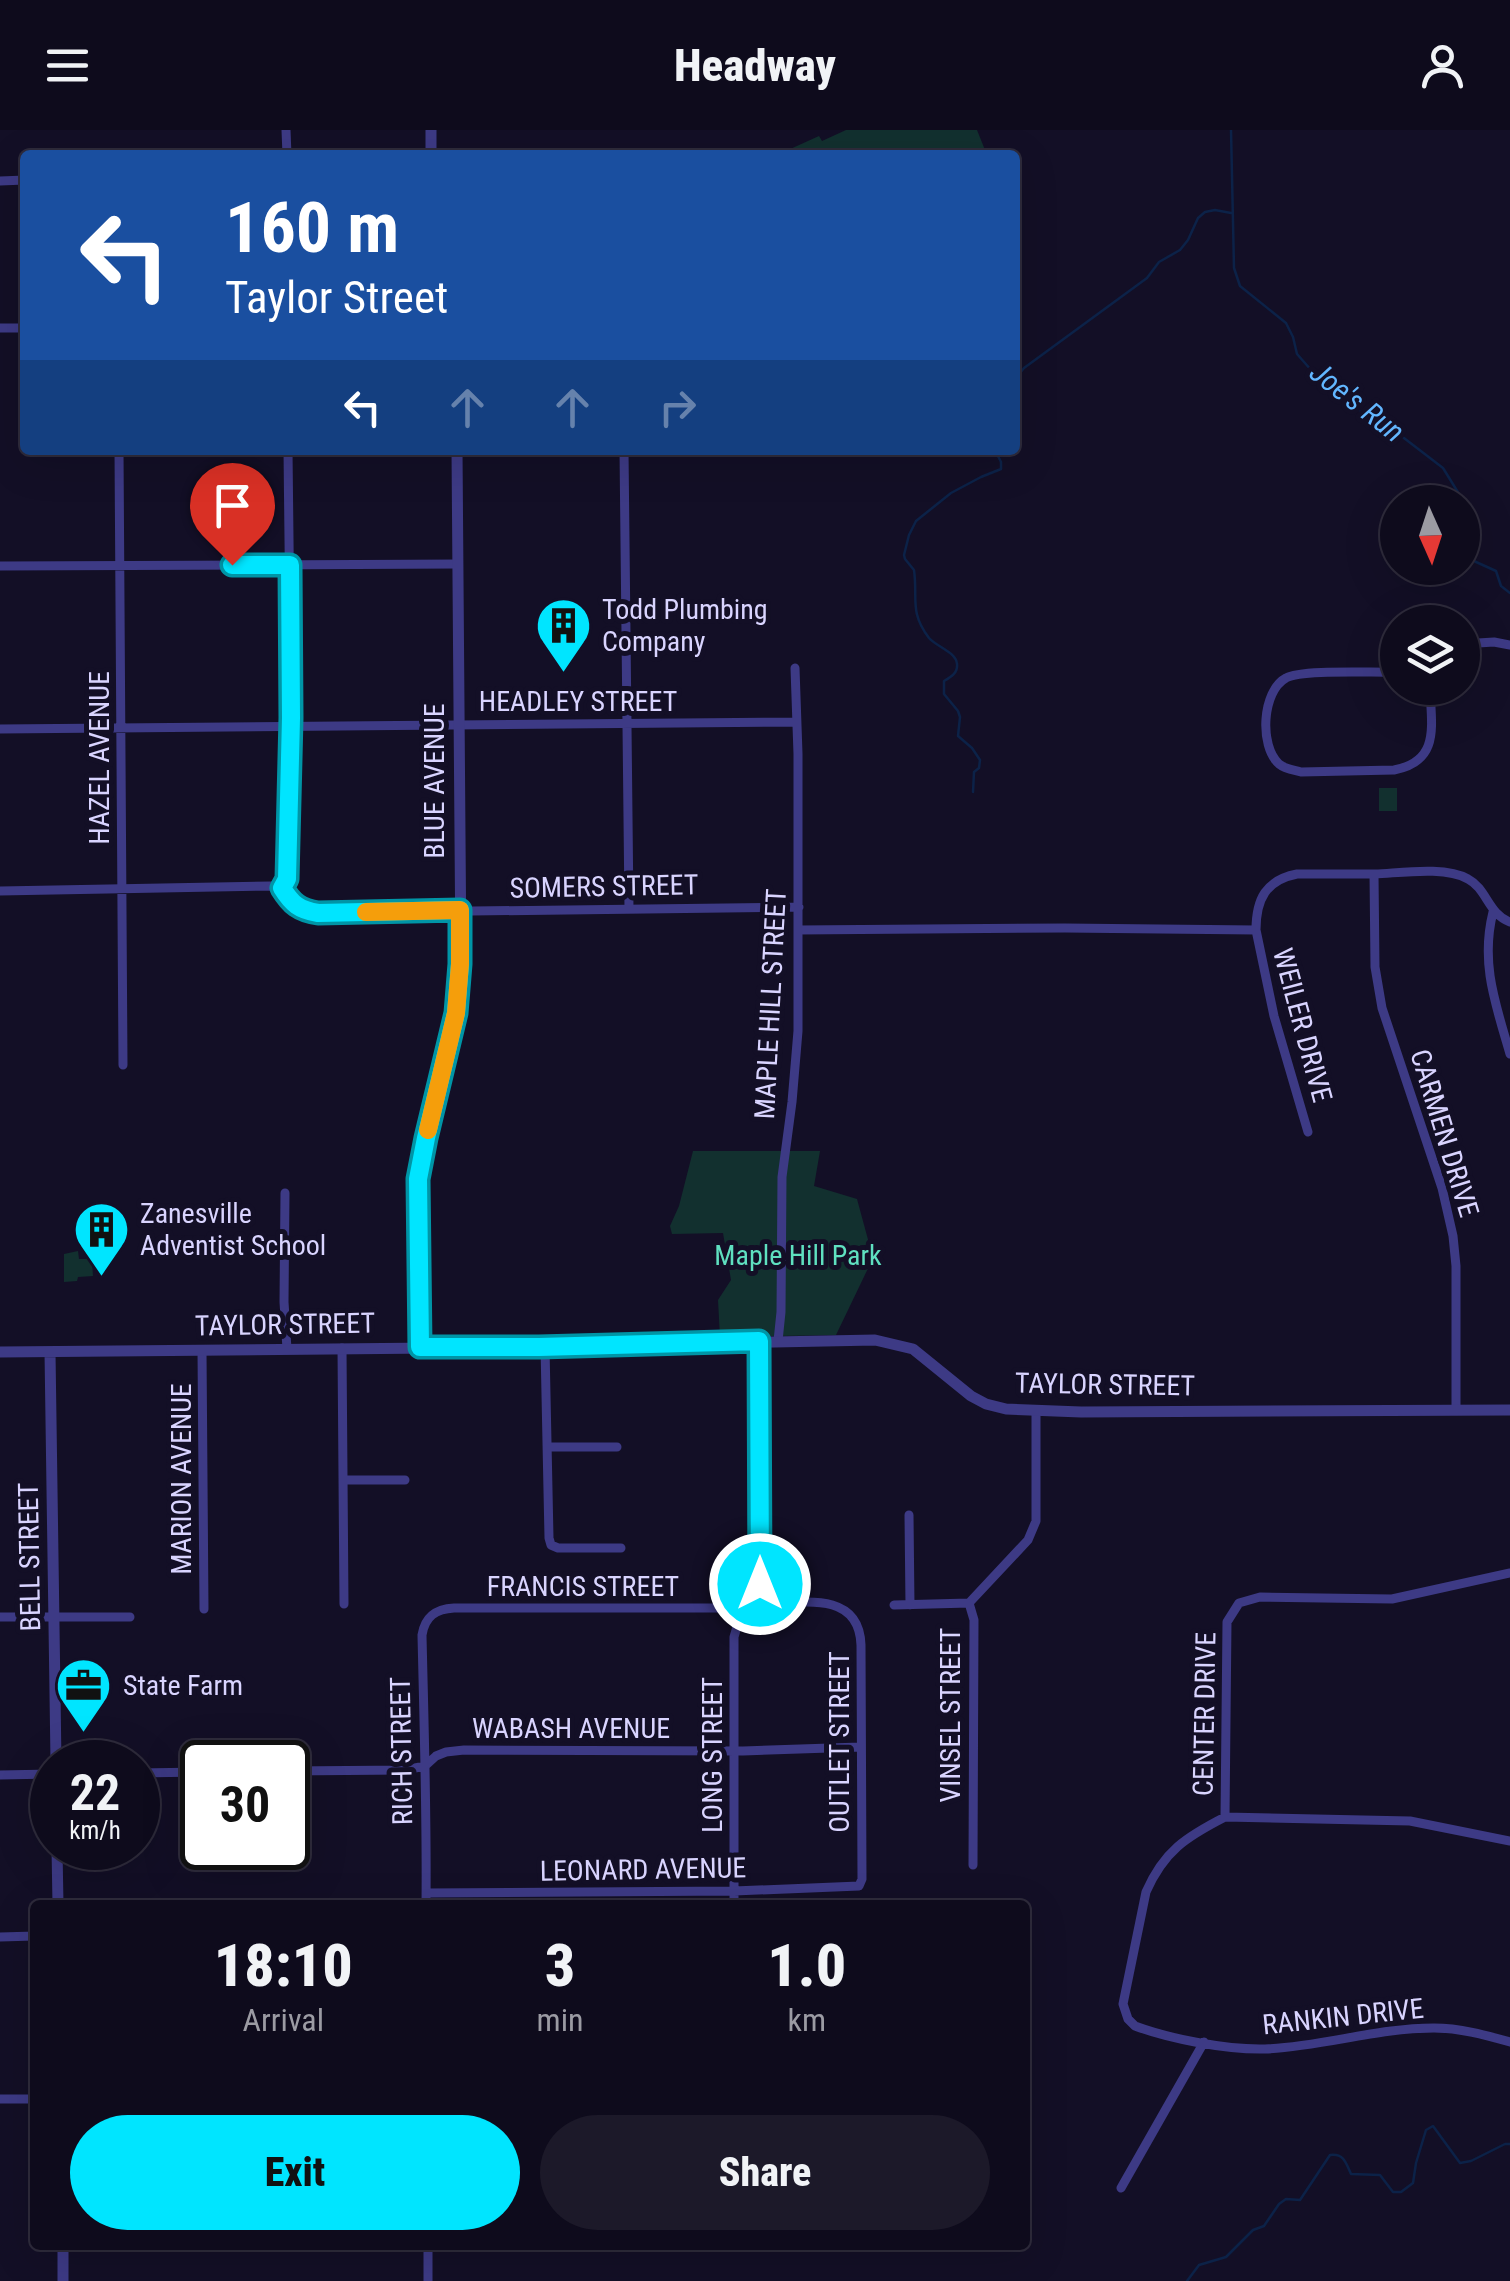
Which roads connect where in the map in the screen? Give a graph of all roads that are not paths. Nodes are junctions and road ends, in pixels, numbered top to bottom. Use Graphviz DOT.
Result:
graph roads {
  1 [pos="119,455"];
  2 [pos="288,455"];
  3 [pos="457,455"];
  4 [pos="624,455"];
  5 [pos="458,564"];
  6 [pos="119,565"];
  7 [pos="290,565"];
  8 [pos="0,566"];
  9 [pos="1480,643"];
  10 [pos="1510,645"];
  11 [pos="794,668"];
  12 [pos="1380,672"];
  13 [pos="1430,705"];
  14 [pos="795,722"];
  15 [pos="459,724"];
  16 [pos="627,724"];
  17 [pos="122,728"];
  18 [pos="290,728"];
  19 [pos="0,729"];
  20 [pos="1374,874"];
  21 [pos="282,888"];
  22 [pos="122,889"];
  23 [pos="0,890"];
  24 [pos="799,907"];
  25 [pos="629,909"];
  26 [pos="460,910"];
  27 [pos="1493,912"];
  28 [pos="1510,922"];
  29 [pos="798,930"];
  30 [pos="1256,930"];
  31 [pos="1510,1054"];
  32 [pos="123,1065"];
  33 [pos="1308,1132"];
  34 [pos="284,1193"];
  35 [pos="759,1341"];
  36 [pos="778,1341"];
  37 [pos="545,1346"];
  38 [pos="420,1347"];
  39 [pos="342,1348"];
  40 [pos="287,1349"];
  41 [pos="202,1350"];
  42 [pos="0,1352"];
  43 [pos="50,1352"];
  44 [pos="1456,1409"];
  45 [pos="1510,1410"];
  46 [pos="1036,1411"];
  47 [pos="547,1447"];
  48 [pos="617,1447"];
  49 [pos="344,1480"];
  50 [pos="405,1480"];
  51 [pos="909,1515"];
  52 [pos="621,1548"];
  53 [pos="1510,1573"];
  54 [pos="969,1603"];
  55 [pos="344,1604"];
  56 [pos="894,1605"];
  57 [pos="910,1605"];
  58 [pos="840,1606"];
  59 [pos="752,1607"];
  60 [pos="445,1608"];
  61 [pos="204,1609"];
  62 [pos="130,1616"];
  63 [pos="0,1618"];
  64 [pos="54,1618"];
  65 [pos="56,1740"];
  66 [pos="860,1747"];
  67 [pos="733,1750"];
  68 [pos="426,1766"];
  69 [pos="310,1772"];
  70 [pos="30,1774"];
  71 [pos="0,1775"];
  72 [pos="1224,1818"];
  73 [pos="1510,1841"];
  74 [pos="974,1864"];
  75 [pos="57,1870"];
  76 [pos="859,1886"];
  77 [pos="734,1891"];
  78 [pos="426,1899"];
  79 [pos="58,1900"];
  80 [pos="734,1900"];
  81 [pos="0,1936"];
  82 [pos="30,1936"];
  83 [pos="1204,2042"];
  84 [pos="1510,2042"];
  85 [pos="0,2100"];
  86 [pos="30,2100"];
  87 [pos="1121,2188"];
  88 [pos="63,2250"];
  89 [pos="428,2250"];
  90 [pos="63,2281"];
  91 [pos="428,2281"];
  1 -- 6 [label="street, HAZEL AVENUE"];
  2 -- 7 [label="street"];
  3 -- 5 [label="street, BLUE AVENUE"];
  4 -- 16 [label="street"];
  5 -- 7 [label="street"];
  5 -- 15 [label="street, BLUE AVENUE"];
  6 -- 7 [label="street"];
  6 -- 8 [label="street"];
  6 -- 17 [label="street, HAZEL AVENUE"];
  7 -- 18 [label="street"];
  9 -- 10 [label="street"];
  11 -- 14 [label="street, MAPLE HILL STREET"];
  12 -- 13 [label="street"];
  14 -- 16 [label="street, HEADLEY STREET"];
  14 -- 24 [label="street, MAPLE HILL STREET"];
  15 -- 16 [label="street, HEADLEY STREET"];
  15 -- 18 [label="street, HEADLEY STREET"];
  15 -- 26 [label="street, BLUE AVENUE"];
  16 -- 25 [label="street"];
  17 -- 18 [label="street, HEADLEY STREET"];
  17 -- 19 [label="street, HEADLEY STREET"];
  17 -- 22 [label="street, HAZEL AVENUE"];
  18 -- 21 [label="street"];
  20 -- 27 [label="street"];
  20 -- 30 [label="street"];
  20 -- 44 [label="street, CARMEN DRIVE"];
  21 -- 22 [label="street"];
  21 -- 26 [label="street, SOMERS STREET"];
  22 -- 23 [label="street"];
  22 -- 32 [label="street, HAZEL AVENUE"];
  24 -- 25 [label="street, SOMERS STREET"];
  24 -- 29 [label="street, MAPLE HILL STREET"];
  25 -- 26 [label="street, SOMERS STREET"];
  26 -- 38 [label="street, BLUE AVENUE"];
  27 -- 28 [label="street"];
  27 -- 31 [label="street"];
  29 -- 30 [label="street"];
  29 -- 36 [label="street, MAPLE HILL STREET"];
  30 -- 33 [label="street, WEILER DRIVE"];
  34 -- 40 [label="street"];
  35 -- 36 [label="street, TAYLOR STREET"];
  35 -- 37 [label="street, TAYLOR STREET"];
  35 -- 59 [label="street, LONG STREET"];
  36 -- 46 [label="street, TAYLOR STREET"];
  37 -- 38 [label="street, TAYLOR STREET"];
  37 -- 47 [label="street"];
  38 -- 39 [label="street, TAYLOR STREET"];
  39 -- 40 [label="street, TAYLOR STREET"];
  39 -- 49 [label="street"];
  40 -- 41 [label="street, TAYLOR STREET"];
  41 -- 43 [label="street, TAYLOR STREET"];
  41 -- 61 [label="street, MARION AVENUE"];
  42 -- 43 [label="street, TAYLOR STREET"];
  43 -- 64 [label="street, BELL STREET"];
  44 -- 45 [label="street, TAYLOR STREET"];
  44 -- 46 [label="street, TAYLOR STREET"];
  46 -- 54 [label="street, VINSEL STREET"];
  47 -- 48 [label="street"];
  47 -- 52 [label="street"];
  49 -- 50 [label="street"];
  49 -- 55 [label="street"];
  51 -- 57 [label="street"];
  53 -- 72 [label="street, CENTER DRIVE"];
  54 -- 57 [label="street"];
  54 -- 74 [label="street, VINSEL STREET"];
  56 -- 57 [label="street"];
  58 -- 59 [label="street, FRANCIS STREET"];
  58 -- 66 [label="street, OUTLET STREET"];
  59 -- 60 [label="street, FRANCIS STREET"];
  59 -- 67 [label="street, LONG STREET"];
  60 -- 68 [label="street, RICH STREET"];
  62 -- 64 [label="street"];
  63 -- 64 [label="street"];
  64 -- 65 [label="street, BELL STREET"];
  66 -- 67 [label="street, WABASH AVENUE"];
  66 -- 76 [label="street, OUTLET STREET"];
  67 -- 68 [label="street, WABASH AVENUE"];
  67 -- 77 [label="street, LONG STREET"];
  68 -- 69 [label="street, WABASH AVENUE"];
  68 -- 78 [label="street, RICH STREET"];
  70 -- 71 [label="street"];
  72 -- 73 [label="street, CENTER DRIVE"];
  72 -- 83 [label="street, RANKIN DRIVE"];
  75 -- 79 [label="street"];
  76 -- 77 [label="street, LEONARD AVENUE"];
  77 -- 78 [label="street, LEONARD AVENUE"];
  77 -- 80 [label="street, LONG STREET"];
  81 -- 82 [label="street"];
  83 -- 84 [label="street, RANKIN DRIVE"];
  83 -- 87 [label="street"];
  85 -- 86 [label="street"];
  88 -- 90 [label="street"];
  89 -- 91 [label="street"];
}
